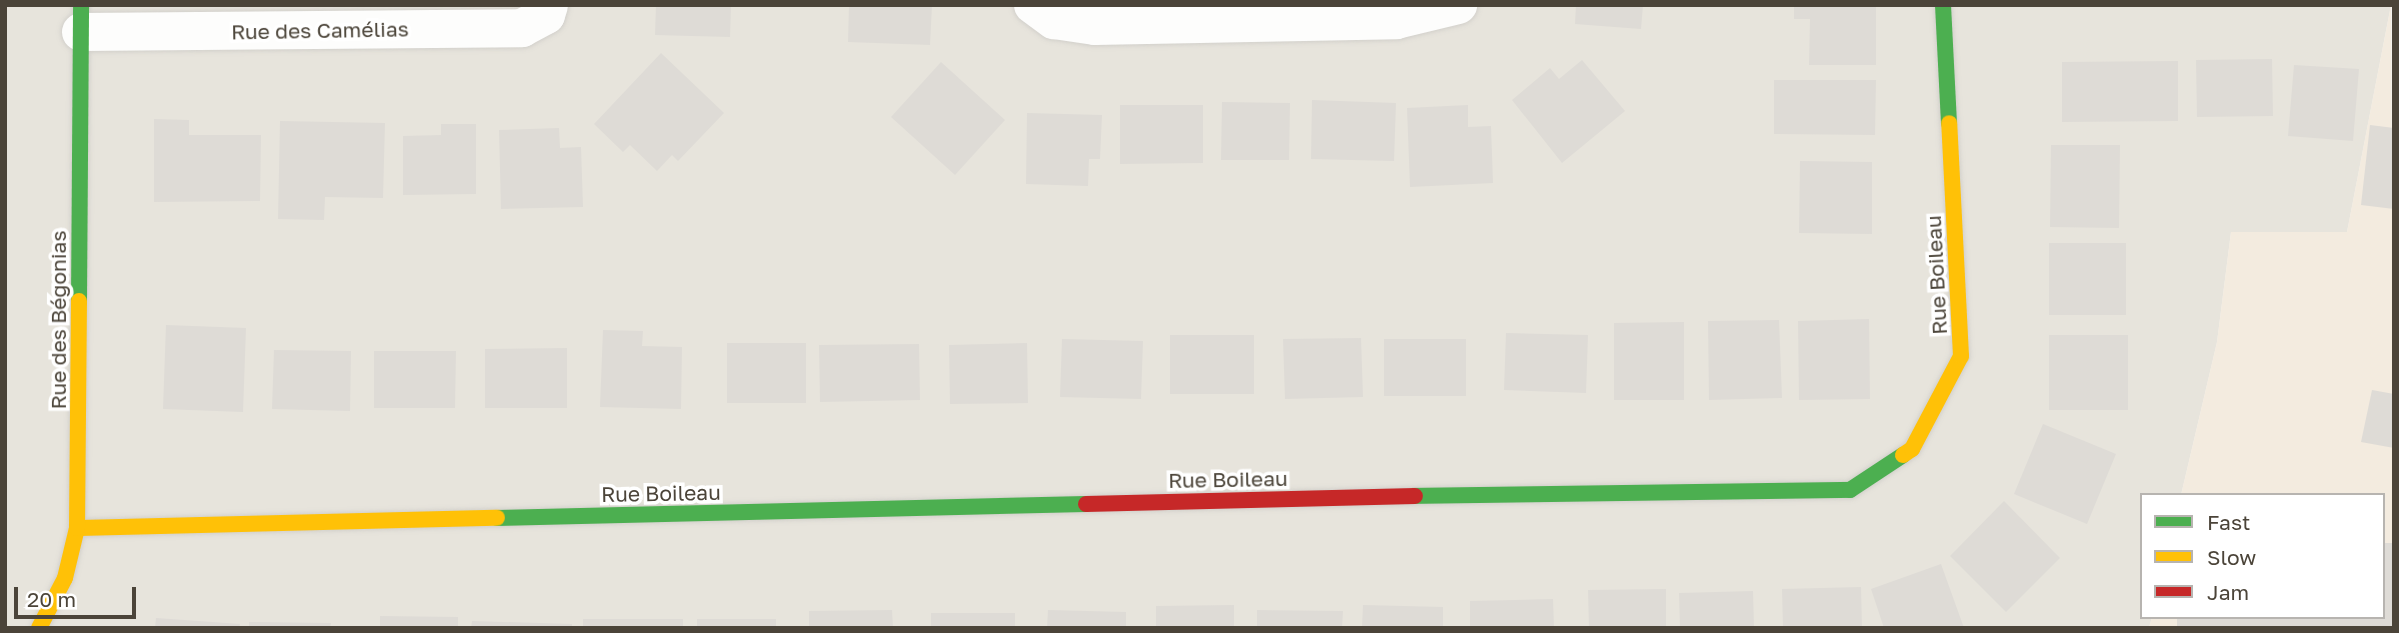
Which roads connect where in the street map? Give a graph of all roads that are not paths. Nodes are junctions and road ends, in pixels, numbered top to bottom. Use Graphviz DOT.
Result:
graph roads {
  1 [pos="549,5"];
  2 [pos="1032,5"];
  3 [pos="1458,5"];
  4 [pos="1943,5"];
  5 [pos="81,19"];
  6 [pos="78,528"];
  7 [pos="39,628"];
  1 -- 5 [label="street, Rue des Camélias"];
  2 -- 3 [label="street"];
  4 -- 6 [label="street, Rue Boileau"];
  5 -- 6 [label="street, Rue des Bégonias"];
  6 -- 7 [label="street, Rue des Bégonias"];
}
